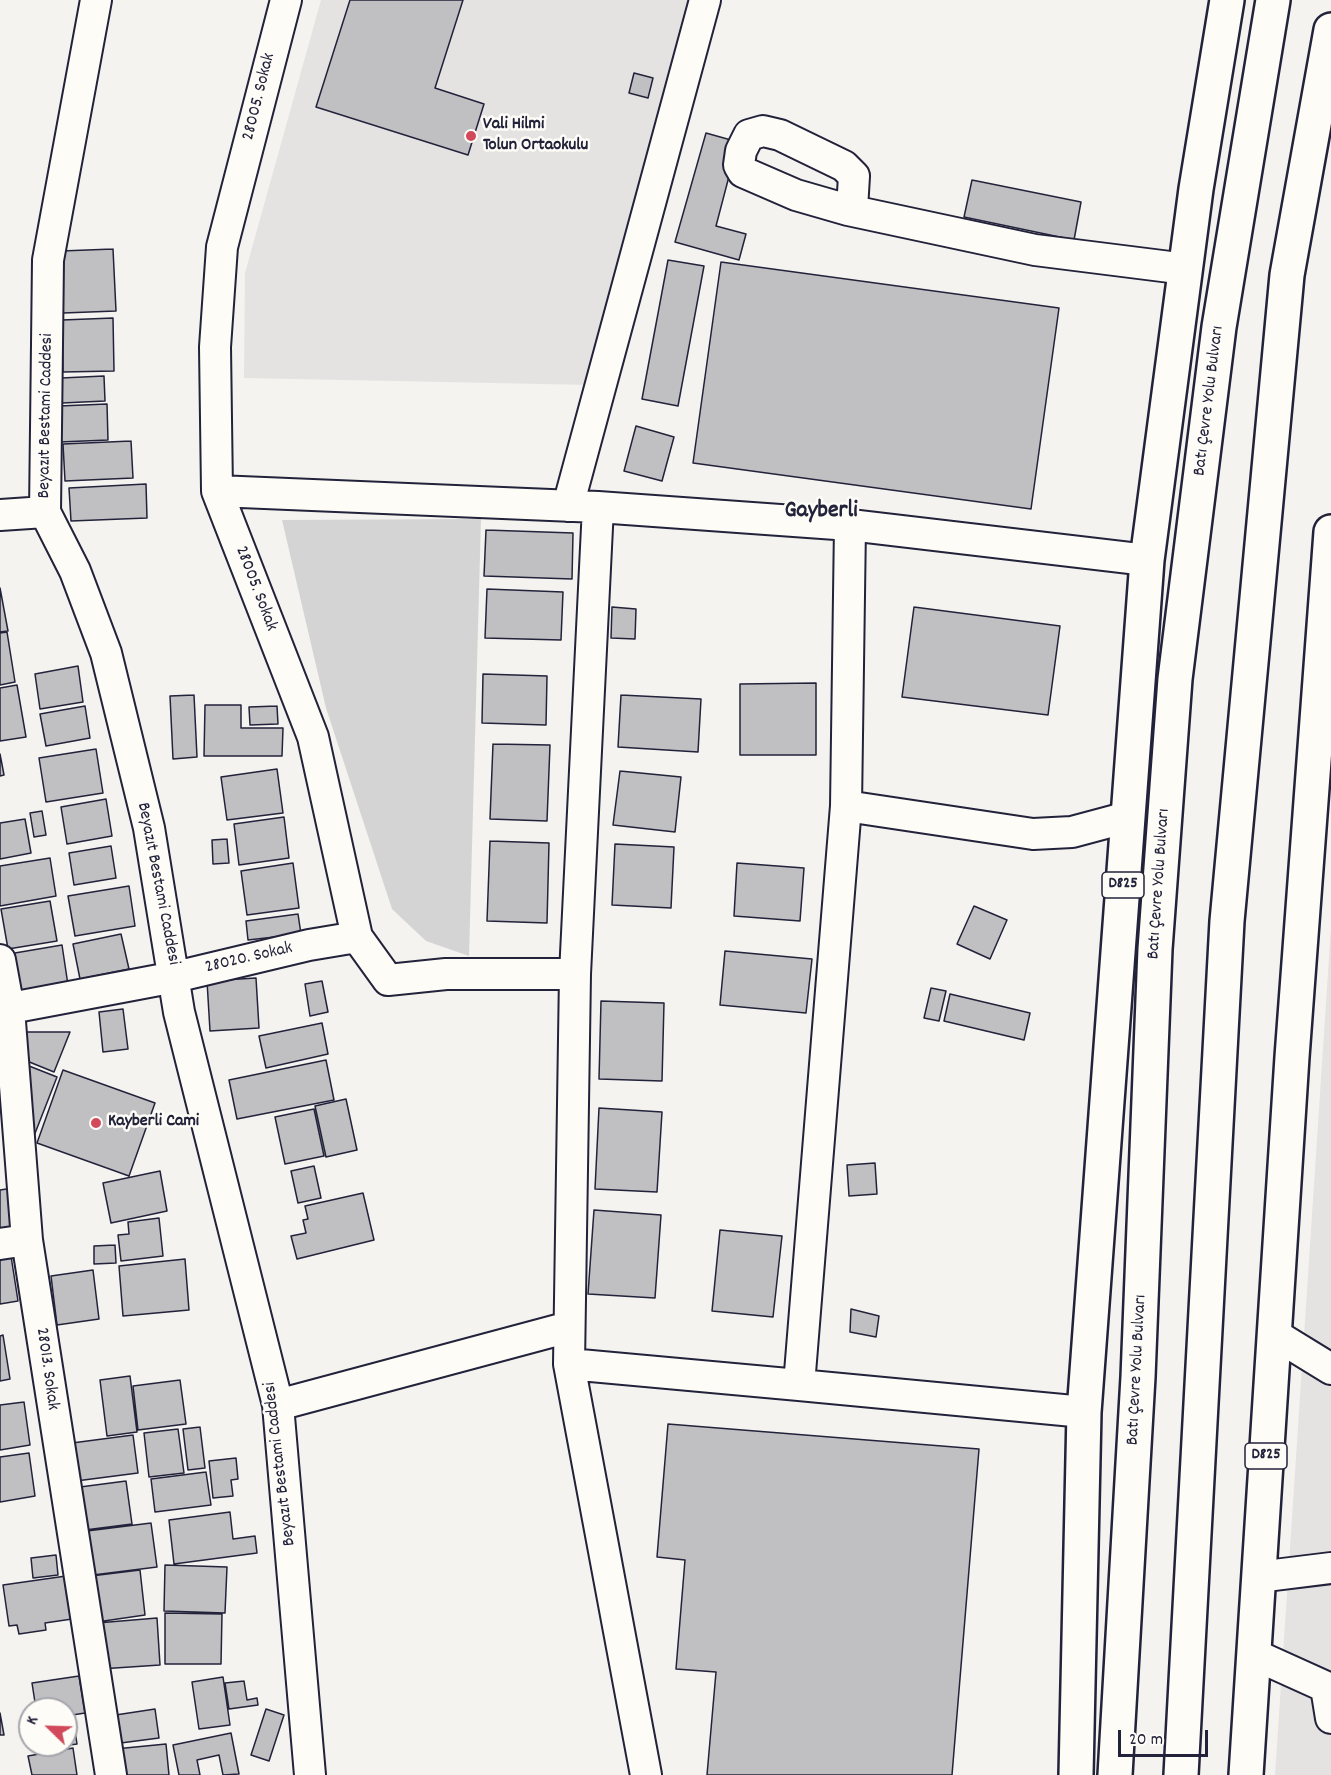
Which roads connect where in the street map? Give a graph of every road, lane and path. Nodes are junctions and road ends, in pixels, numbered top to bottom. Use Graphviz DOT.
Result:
graph roads {
  1 [pos="96,0"];
  2 [pos="286,0"];
  3 [pos="705,0"];
  4 [pos="1227,0"];
  5 [pos="1273,0"];
  6 [pos="1331,30"];
  7 [pos="852,209"];
  8 [pos="1186,269"];
  9 [pos="217,491"];
  10 [pos="568,506"];
  11 [pos="598,507"];
  12 [pos="45,512"];
  13 [pos="0,514"];
  14 [pos="850,525"];
  15 [pos="1331,532"];
  16 [pos="1147,560"];
  17 [pos="846,806"];
  18 [pos="1321,814"];
  19 [pos="1128,817"];
  20 [pos="357,937"];
  21 [pos="0,960"];
  22 [pos="576,974"];
  23 [pos="174,977"];
  24 [pos="5,1010"];
  25 [pos="13,1242"];
  26 [pos="569,1328"];
  27 [pos="1274,1335"];
  28 [pos="569,1364"];
  29 [pos="1331,1369"];
  30 [pos="799,1385"];
  31 [pos="278,1405"];
  32 [pos="1084,1412"];
  33 [pos="1331,1569"];
  34 [pos="1258,1577"];
  35 [pos="1253,1654"];
  36 [pos="1331,1718"];
  37 [pos="111,1775"];
  38 [pos="310,1775"];
  39 [pos="646,1775"];
  40 [pos="1076,1775"];
  41 [pos="1115,1775"];
  42 [pos="1181,1775"];
  43 [pos="1246,1775"];
  1 -- 12 [label="street, Beyazıt Bestami Caddesi"];
  2 -- 9 [label="street, 28005. Sokak"];
  3 -- 10 [label="street"];
  4 -- 8 [label="main road, D825"];
  5 -- 41 [label="main road, Batı Çevre Yolu Bulvarı"];
  6 -- 42 [label="main road"];
  7 -- 8 [label="street"];
  8 -- 16 [label="main road, D825"];
  9 -- 10 [label="street"];
  9 -- 20 [label="street, 28005. Sokak"];
  10 -- 11 [label="street"];
  11 -- 14 [label="street"];
  11 -- 22 [label="street"];
  12 -- 13 [label="street"];
  12 -- 23 [label="street, Beyazıt Bestami Caddesi"];
  14 -- 16 [label="street"];
  14 -- 17 [label="street"];
  15 -- 18 [label="main road, D825"];
  16 -- 19 [label="main road, D825"];
  17 -- 19 [label="street"];
  17 -- 30 [label="street"];
  18 -- 27 [label="main road, D825"];
  19 -- 32 [label="main road, D825"];
  20 -- 22 [label="street, 28005. Sokak"];
  20 -- 23 [label="street, 28020. Sokak"];
  21 -- 24 [label="street, 28013. Sokak"];
  22 -- 26 [label="street"];
  23 -- 24 [label="street, 28020. Sokak"];
  23 -- 31 [label="street, Beyazıt Bestami Caddesi"];
  24 -- 25 [label="street, 28013. Sokak"];
  25 -- 37 [label="street, 28013. Sokak"];
  26 -- 28 [label="street"];
  26 -- 31 [label="street"];
  27 -- 29 [label="street"];
  27 -- 34 [label="main road, D825"];
  28 -- 30 [label="street"];
  28 -- 39 [label="street"];
  30 -- 32 [label="street"];
  31 -- 38 [label="street, Beyazıt Bestami Caddesi"];
  32 -- 40 [label="main road, D825"];
  33 -- 34 [label="street"];
  34 -- 35 [label="main road, D825"];
  35 -- 36 [label="street"];
  35 -- 43 [label="main road, D825"];
}
